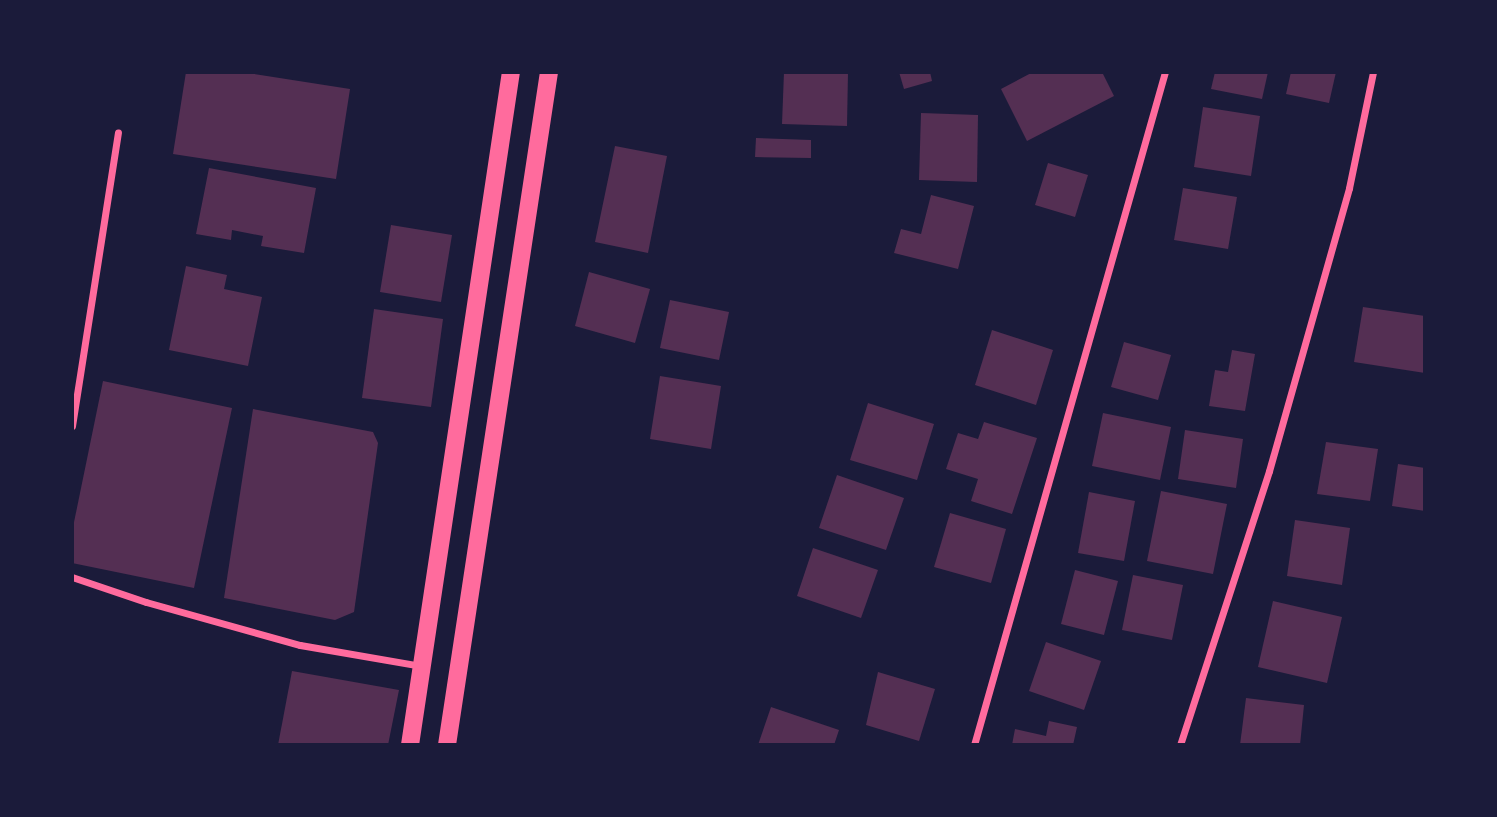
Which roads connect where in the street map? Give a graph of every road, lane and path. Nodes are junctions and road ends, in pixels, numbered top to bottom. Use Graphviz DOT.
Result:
graph roads {
  1 [pos="511,72"];
  2 [pos="549,72"];
  3 [pos="1164,72"];
  4 [pos="1374,72"];
  5 [pos="118,133"];
  6 [pos="72,426"];
  7 [pos="72,577"];
  8 [pos="422,666"];
  9 [pos="410,745"];
  10 [pos="447,745"];
  11 [pos="974,745"];
  12 [pos="1180,745"];
  1 -- 8 [label="main road"];
  2 -- 10 [label="main road"];
  3 -- 11 [label="street"];
  4 -- 12 [label="street"];
  5 -- 6 [label="street"];
  7 -- 8 [label="street"];
  8 -- 9 [label="main road"];
}
